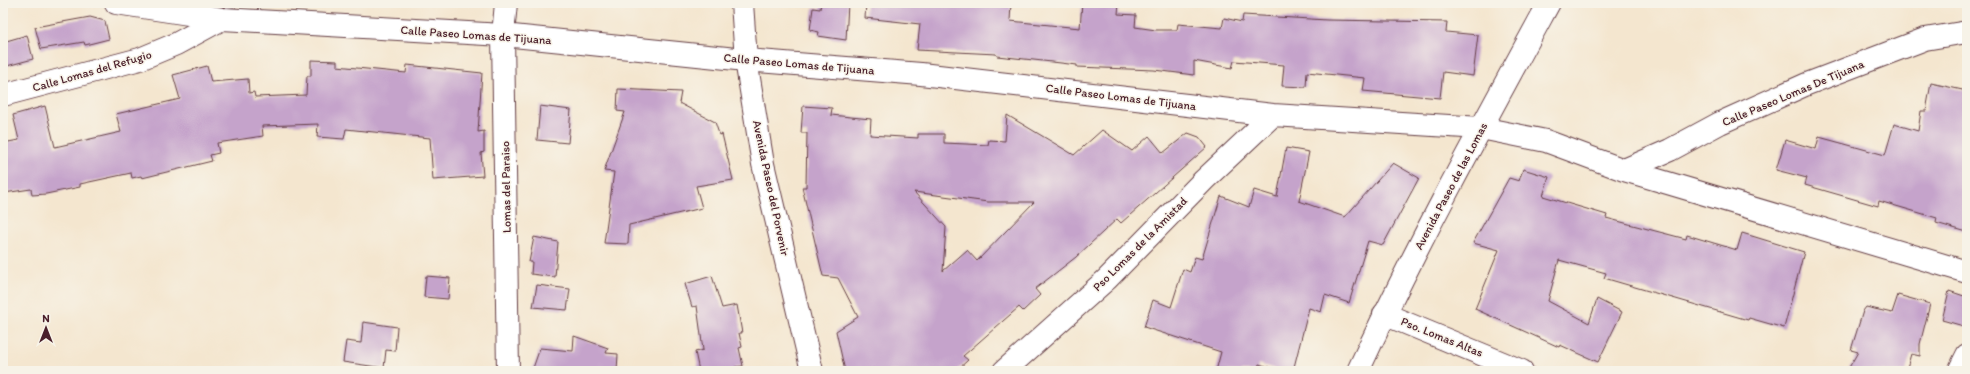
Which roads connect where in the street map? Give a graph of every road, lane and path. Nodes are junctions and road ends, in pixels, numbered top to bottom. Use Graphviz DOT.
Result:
graph roads {
  1 [pos="116,3"];
  2 [pos="506,3"];
  3 [pos="742,3"];
  4 [pos="1549,3"];
  5 [pos="222,19"];
  6 [pos="1967,32"];
  7 [pos="503,35"];
  8 [pos="746,60"];
  9 [pos="3,95"];
  10 [pos="1273,115"];
  11 [pos="1481,128"];
  12 [pos="1624,170"];
  13 [pos="1967,272"];
  14 [pos="1384,314"];
  15 [pos="1967,355"];
  16 [pos="508,371"];
  17 [pos="812,371"];
  18 [pos="1004,371"];
  19 [pos="1358,371"];
  20 [pos="1522,371"];
  21 [pos="1959,371"];
  1 -- 5 [label="street, Calle Paseo Lomas de Tijuana"];
  2 -- 7 [label="street, Lomas del Paraiso"];
  3 -- 8 [label="street, Avenida Paseo del Porvenir"];
  4 -- 11 [label="street, Avenida Paseo de las Lomas"];
  5 -- 7 [label="street, Calle Paseo Lomas de Tijuana"];
  5 -- 9 [label="street, Calle Lomas del Refugio"];
  6 -- 12 [label="street, Calle Paseo Lomas De Tijuana"];
  7 -- 8 [label="street, Calle Paseo Lomas de Tijuana"];
  7 -- 16 [label="street, Lomas del Paraiso"];
  8 -- 10 [label="street, Calle Paseo Lomas de Tijuana"];
  8 -- 17 [label="street, Avenida Paseo del Porvenir"];
  10 -- 11 [label="street, Calle Paseo Lomas de Tijuana"];
  10 -- 18 [label="street, Pso Lomas de la Amistad"];
  11 -- 12 [label="street"];
  11 -- 14 [label="street, Avenida Paseo de las Lomas"];
  12 -- 13 [label="street"];
  14 -- 19 [label="street, Avenida Paseo de las Lomas"];
  14 -- 20 [label="street, Pso. Lomas Altas"];
  15 -- 21 [label="street"];
}
